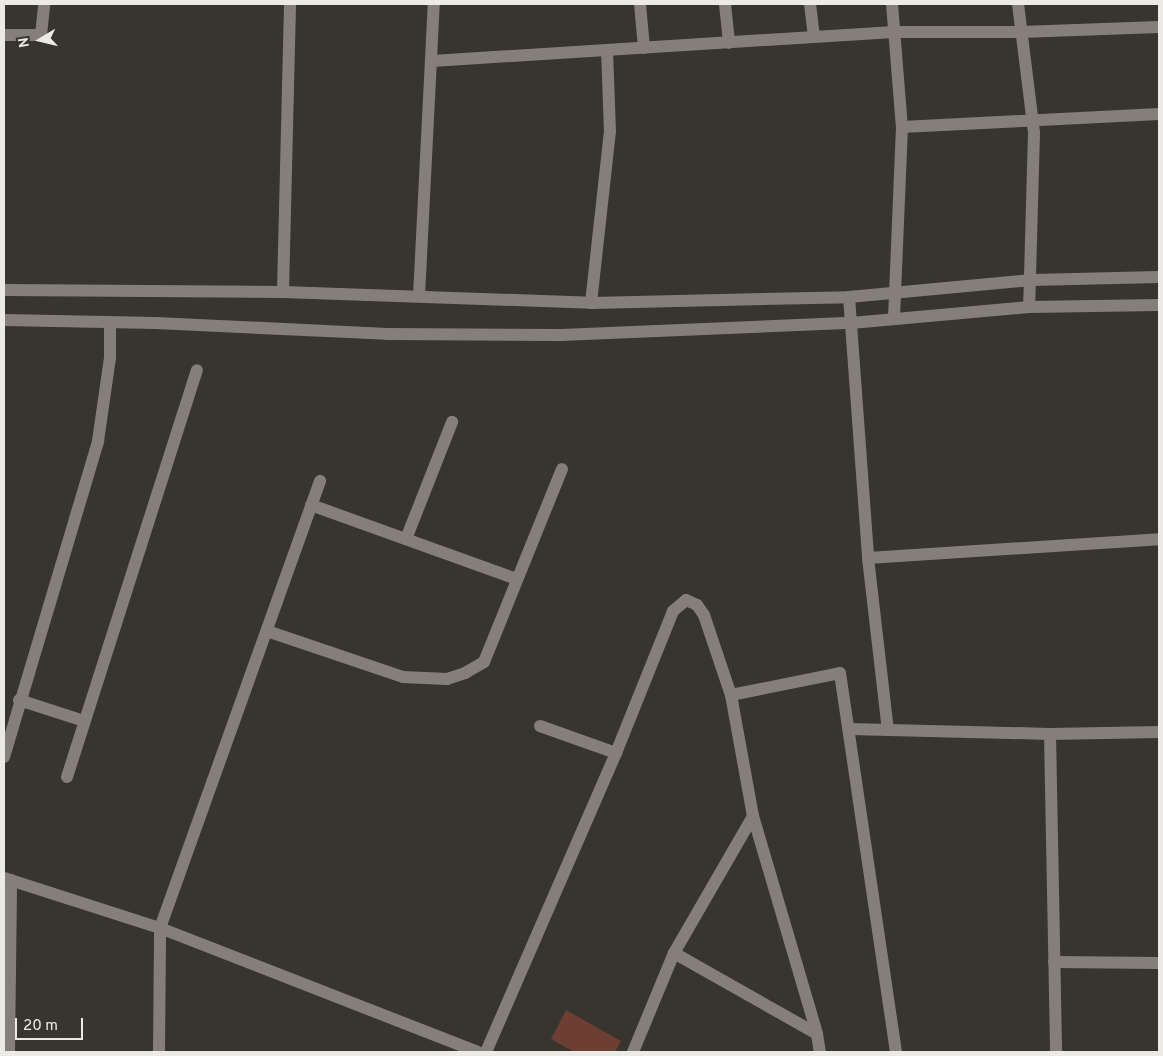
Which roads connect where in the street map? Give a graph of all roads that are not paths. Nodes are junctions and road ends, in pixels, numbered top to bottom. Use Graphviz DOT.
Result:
graph roads {
  1 [pos="44,4"];
  2 [pos="290,4"];
  3 [pos="434,4"];
  4 [pos="640,4"];
  5 [pos="725,4"];
  6 [pos="810,4"];
  7 [pos="892,4"];
  8 [pos="1018,4"];
  9 [pos="1159,27"];
  10 [pos="894,32"];
  11 [pos="1022,32"];
  12 [pos="4,35"];
  13 [pos="814,37"];
  14 [pos="729,43"];
  15 [pos="644,48"];
  16 [pos="607,50"];
  17 [pos="432,61"];
  18 [pos="1159,114"];
  19 [pos="1033,122"];
  20 [pos="902,127"];
  21 [pos="1159,277"];
  22 [pos="1031,280"];
  23 [pos="4,290"];
  24 [pos="283,292"];
  25 [pos="894,293"];
  26 [pos="419,296"];
  27 [pos="849,297"];
  28 [pos="591,303"];
  29 [pos="1159,305"];
  30 [pos="1029,308"];
  31 [pos="894,317"];
  32 [pos="4,320"];
  33 [pos="110,323"];
  34 [pos="851,323"];
  35 [pos="196,370"];
  36 [pos="452,422"];
  37 [pos="562,468"];
  38 [pos="320,481"];
  39 [pos="311,505"];
  40 [pos="406,539"];
  41 [pos="1159,540"];
  42 [pos="868,558"];
  43 [pos="516,579"];
  44 [pos="267,631"];
  45 [pos="730,695"];
  46 [pos="20,700"];
  47 [pos="84,722"];
  48 [pos="540,726"];
  49 [pos="849,729"];
  50 [pos="888,730"];
  51 [pos="1159,732"];
  52 [pos="1050,734"];
  53 [pos="616,753"];
  54 [pos="4,757"];
  55 [pos="67,777"];
  56 [pos="753,816"];
  57 [pos="7,879"];
  58 [pos="160,928"];
  59 [pos="674,953"];
  60 [pos="1054,962"];
  61 [pos="1159,963"];
  62 [pos="817,1034"];
  63 [pos="453,1040"];
  64 [pos="9,1052"];
  65 [pos="159,1052"];
  66 [pos="447,1052"];
  67 [pos="478,1052"];
  68 [pos="486,1052"];
  69 [pos="633,1052"];
  70 [pos="820,1052"];
  71 [pos="896,1052"];
  72 [pos="1056,1052"];
  1 -- 12 [label="street"];
  2 -- 24 [label="street"];
  3 -- 17 [label="street"];
  4 -- 15 [label="street"];
  5 -- 14 [label="street"];
  6 -- 13 [label="street"];
  7 -- 10 [label="street"];
  8 -- 11 [label="street"];
  9 -- 11 [label="street"];
  10 -- 11 [label="street"];
  10 -- 13 [label="street"];
  10 -- 20 [label="street"];
  11 -- 19 [label="street"];
  13 -- 14 [label="street"];
  14 -- 15 [label="street"];
  15 -- 16 [label="street"];
  16 -- 17 [label="street"];
  16 -- 28 [label="street"];
  17 -- 26 [label="street"];
  18 -- 19 [label="street"];
  19 -- 20 [label="street"];
  19 -- 22 [label="street"];
  20 -- 25 [label="street"];
  21 -- 22 [label="street"];
  22 -- 25 [label="street"];
  22 -- 30 [label="street"];
  23 -- 24 [label="street"];
  24 -- 26 [label="street"];
  25 -- 27 [label="street"];
  25 -- 31 [label="street"];
  26 -- 28 [label="street"];
  27 -- 28 [label="street"];
  27 -- 34 [label="street"];
  29 -- 30 [label="street"];
  30 -- 31 [label="street"];
  31 -- 34 [label="street"];
  32 -- 33 [label="street"];
  33 -- 34 [label="street"];
  33 -- 46 [label="street"];
  34 -- 42 [label="street"];
  35 -- 47 [label="street"];
  36 -- 40 [label="street"];
  37 -- 43 [label="street"];
  38 -- 39 [label="street"];
  39 -- 40 [label="street"];
  39 -- 44 [label="street"];
  40 -- 43 [label="street"];
  41 -- 42 [label="street"];
  42 -- 50 [label="street"];
  43 -- 44 [label="street"];
  44 -- 58 [label="street"];
  45 -- 49 [label="street"];
  45 -- 53 [label="street"];
  45 -- 56 [label="street"];
  46 -- 47 [label="street"];
  46 -- 54 [label="street"];
  47 -- 55 [label="street"];
  48 -- 53 [label="street"];
  49 -- 50 [label="street"];
  49 -- 71 [label="street"];
  50 -- 52 [label="street"];
  51 -- 52 [label="street"];
  52 -- 60 [label="street"];
  53 -- 68 [label="street"];
  56 -- 59 [label="street"];
  56 -- 62 [label="street"];
  57 -- 58 [label="street"];
  57 -- 64 [label="street"];
  58 -- 63 [label="street"];
  58 -- 65 [label="street"];
  59 -- 62 [label="street"];
  59 -- 69 [label="street"];
  60 -- 61 [label="street"];
  60 -- 72 [label="street"];
  62 -- 70 [label="street"];
  63 -- 66 [label="street"];
  63 -- 67 [label="street"];
}
